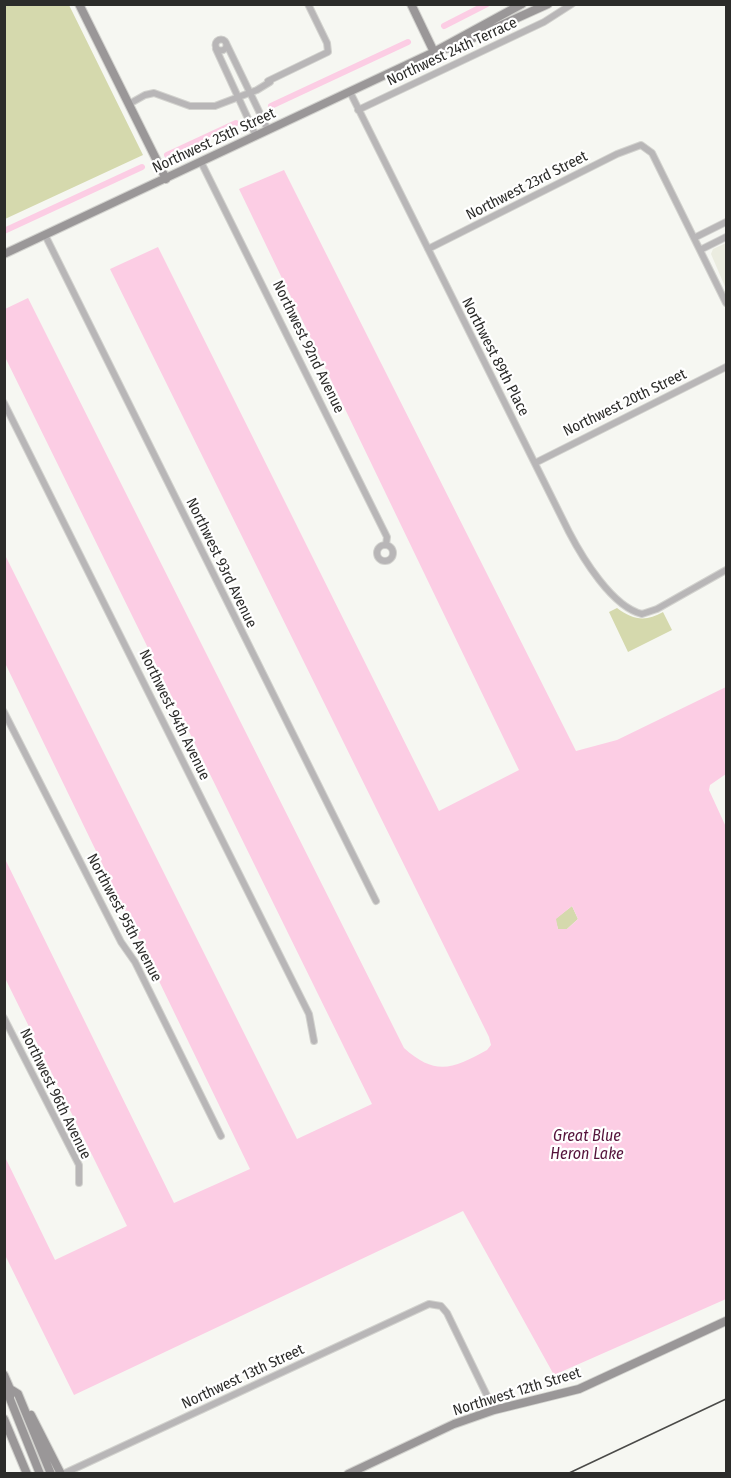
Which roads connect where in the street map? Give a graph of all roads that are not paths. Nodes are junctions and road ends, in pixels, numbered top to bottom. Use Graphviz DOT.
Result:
graph roads {
  1 [pos="79,4"];
  2 [pos="308,4"];
  3 [pos="411,4"];
  4 [pos="522,4"];
  5 [pos="548,4"];
  6 [pos="564,4"];
  7 [pos="572,4"];
  8 [pos="556,16"];
  9 [pos="434,52"];
  10 [pos="249,91"];
  11 [pos="350,92"];
  12 [pos="238,97"];
  13 [pos="255,102"];
  14 [pos="129,104"];
  15 [pos="243,108"];
  16 [pos="358,110"];
  17 [pos="268,130"];
  18 [pos="256,136"];
  19 [pos="201,162"];
  20 [pos="166,179"];
  21 [pos="726,222"];
  22 [pos="45,235"];
  23 [pos="726,237"];
  24 [pos="694,238"];
  25 [pos="428,249"];
  26 [pos="700,250"];
  27 [pos="4,254"];
  28 [pos="726,303"];
  29 [pos="726,367"];
  30 [pos="4,403"];
  31 [pos="535,463"];
  32 [pos="386,545"];
  33 [pos="726,570"];
  34 [pos="4,712"];
  35 [pos="376,901"];
  36 [pos="4,1018"];
  37 [pos="314,1041"];
  38 [pos="221,1136"];
  39 [pos="79,1182"];
  40 [pos="726,1321"];
  41 [pos="4,1375"];
  42 [pos="10,1389"];
  43 [pos="22,1404"];
  44 [pos="494,1410"];
  45 [pos="4,1419"];
  46 [pos="27,1473"];
  47 [pos="40,1473"];
  48 [pos="51,1473"];
  49 [pos="62,1473"];
  50 [pos="348,1473"];
  1 -- 14 [label="main road"];
  2 -- 10 [label="street"];
  3 -- 9 [label="main road"];
  4 -- 9 [label="main road, Northwest 25th Street"];
  5 -- 9 [label="main road, Northwest 25th Street"];
  6 -- 8 [label="street"];
  7 -- 8 [label="street, Northwest 24th Terrace"];
  8 -- 16 [label="street, Northwest 24th Terrace"];
  9 -- 11 [label="main road, Northwest 25th Street"];
  10 -- 12 [label="street"];
  10 -- 12 [label="street"];
  10 -- 13 [label="street"];
  11 -- 16 [label="street, Northwest 89th Place"];
  11 -- 17 [label="main road, Northwest 25th Street"];
  12 -- 14 [label="street"];
  12 -- 15 [label="street"];
  13 -- 15 [label="street"];
  13 -- 17 [label="street"];
  14 -- 20 [label="main road"];
  15 -- 18 [label="street"];
  16 -- 25 [label="street, Northwest 89th Place"];
  17 -- 18 [label="main road, Northwest 25th Street"];
  18 -- 19 [label="main road, Northwest 25th Street"];
  19 -- 20 [label="main road, Northwest 25th Street"];
  19 -- 32 [label="street, Northwest 92nd Avenue"];
  20 -- 22 [label="main road, Northwest 25th Street"];
  21 -- 24 [label="street"];
  22 -- 27 [label="main road, Northwest 25th Street"];
  22 -- 35 [label="street, Northwest 93rd Avenue"];
  23 -- 26 [label="street"];
  24 -- 25 [label="street, Northwest 23rd Street"];
  24 -- 26 [label="street"];
  25 -- 31 [label="street, Northwest 89th Place"];
  26 -- 28 [label="street"];
  29 -- 31 [label="street, Northwest 20th Street"];
  30 -- 37 [label="street, Northwest 94th Avenue"];
  31 -- 33 [label="street, Northwest 89th Place"];
  34 -- 38 [label="street, Northwest 95th Avenue"];
  36 -- 39 [label="street, Northwest 96th Avenue"];
  40 -- 44 [label="main road, Northwest 12th Street"];
  41 -- 42 [label="main road"];
  42 -- 43 [label="main road"];
  42 -- 47 [label="main road"];
  43 -- 48 [label="main road"];
  43 -- 49 [label="main road"];
  44 -- 49 [label="street, Northwest 13th Street"];
  44 -- 50 [label="main road, Northwest 12th Street"];
  45 -- 46 [label="main road"];
}
